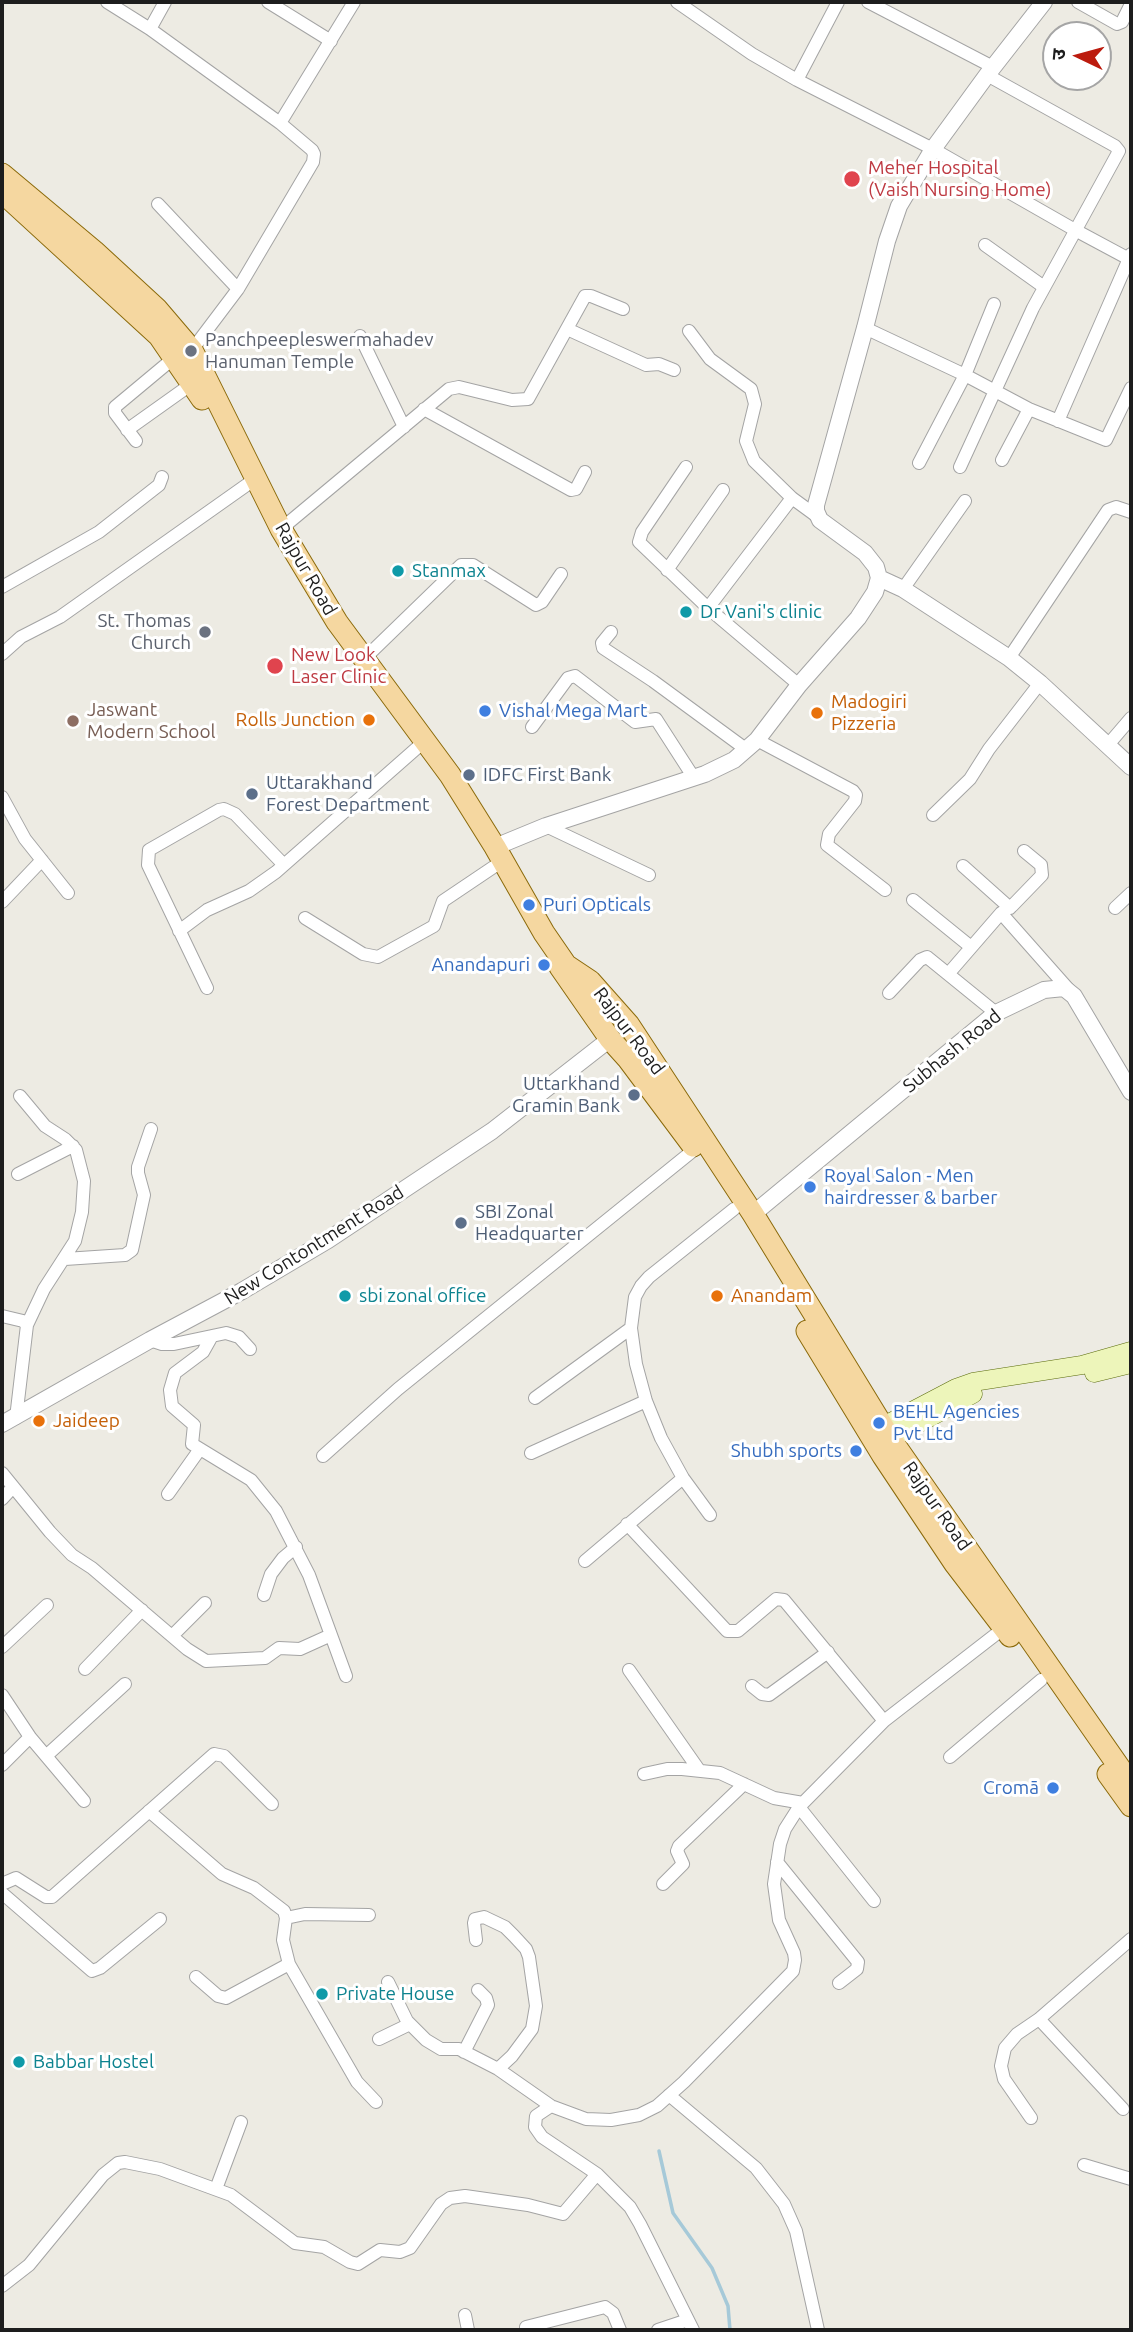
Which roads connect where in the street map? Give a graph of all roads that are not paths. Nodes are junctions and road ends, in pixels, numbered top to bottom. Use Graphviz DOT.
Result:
graph roads {
  1 [pos="107,2"];
  2 [pos="165,2"];
  3 [pos="268,2"];
  4 [pos="354,2"];
  5 [pos="677,2"];
  6 [pos="838,2"];
  7 [pos="868,2"];
  8 [pos="1044,2"];
  9 [pos="1077,2"];
  10 [pos="1131,4"];
  11 [pos="150,29"];
  12 [pos="331,41"];
  13 [pos="990,71"];
  14 [pos="797,80"];
  15 [pos="280,123"];
  16 [pos="933,149"];
  17 [pos="2,174"];
  18 [pos="2,191"];
  19 [pos="158,204"];
  20 [pos="1075,230"];
  21 [pos="985,245"];
  22 [pos="1130,257"];
  23 [pos="1044,287"];
  24 [pos="238,289"];
  25 [pos="993,304"];
  26 [pos="623,309"];
  27 [pos="865,328"];
  28 [pos="567,329"];
  29 [pos="690,331"];
  30 [pos="360,336"];
  31 [pos="183,354"];
  32 [pos="674,370"];
  33 [pos="965,375"];
  34 [pos="193,383"];
  35 [pos="1131,388"];
  36 [pos="996,392"];
  37 [pos="424,409"];
  38 [pos="1029,409"];
  39 [pos="1058,421"];
  40 [pos="404,427"];
  41 [pos="127,430"];
  42 [pos="136,441"];
  43 [pos="1002,460"];
  44 [pos="919,463"];
  45 [pos="686,467"];
  46 [pos="960,467"];
  47 [pos="585,472"];
  48 [pos="162,477"];
  49 [pos="248,484"];
  50 [pos="723,490"];
  51 [pos="792,498"];
  52 [pos="965,501"];
  53 [pos="1131,512"];
  54 [pos="818,517"];
  55 [pos="281,529"];
  56 [pos="667,570"];
  57 [pos="561,574"];
  58 [pos="879,578"];
  59 [pos="2,587"];
  60 [pos="903,589"];
  61 [pos="708,608"];
  62 [pos="611,632"];
  63 [pos="2,654"];
  64 [pos="1009,658"];
  65 [pos="364,659"];
  66 [pos="1040,683"];
  67 [pos="799,685"];
  68 [pos="1131,718"];
  69 [pos="533,727"];
  70 [pos="752,745"];
  71 [pos="1107,746"];
  72 [pos="418,747"];
  73 [pos="1131,767"];
  74 [pos="694,778"];
  75 [pos="2,797"];
  76 [pos="933,815"];
  77 [pos="546,826"];
  78 [pos="1024,851"];
  79 [pos="495,857"];
  80 [pos="42,860"];
  81 [pos="284,865"];
  82 [pos="963,866"];
  83 [pos="649,875"];
  84 [pos="885,890"];
  85 [pos="68,893"];
  86 [pos="1131,893"];
  87 [pos="913,900"];
  88 [pos="2,902"];
  89 [pos="1115,908"];
  90 [pos="1006,910"];
  91 [pos="304,918"];
  92 [pos="179,932"];
  93 [pos="971,947"];
  94 [pos="949,973"];
  95 [pos="207,988"];
  96 [pos="889,993"];
  97 [pos="1074,996"];
  98 [pos="996,1013"];
  99 [pos="619,1037"];
  100 [pos="592,1052"];
  101 [pos="1131,1092"];
  102 [pos="20,1096"];
  103 [pos="151,1129"];
  104 [pos="73,1146"];
  105 [pos="695,1149"];
  106 [pos="18,1174"];
  107 [pos="743,1211"];
  108 [pos="65,1259"];
  109 [pos="2,1315"];
  110 [pos="27,1325"];
  111 [pos="631,1328"];
  112 [pos="212,1336"];
  113 [pos="150,1340"];
  114 [pos="250,1349"];
  115 [pos="1131,1351"];
  116 [pos="1131,1364"];
  117 [pos="535,1398"];
  118 [pos="646,1401"];
  119 [pos="9,1421"];
  120 [pos="880,1436"];
  121 [pos="196,1445"];
  122 [pos="531,1453"];
  123 [pos="323,1456"];
  124 [pos="2,1473"];
  125 [pos="683,1478"];
  126 [pos="13,1486"];
  127 [pos="168,1494"];
  128 [pos="2,1499"];
  129 [pos="710,1515"];
  130 [pos="627,1524"];
  131 [pos="296,1547"];
  132 [pos="585,1561"];
  133 [pos="264,1595"];
  134 [pos="205,1603"];
  135 [pos="47,1605"];
  136 [pos="142,1610"];
  137 [pos="1004,1628"];
  138 [pos="331,1635"];
  139 [pos="172,1636"];
  140 [pos="2,1647"];
  141 [pos="828,1652"];
  142 [pos="85,1669"];
  143 [pos="629,1670"];
  144 [pos="346,1676"];
  145 [pos="1041,1680"];
  146 [pos="125,1684"];
  147 [pos="752,1686"];
  148 [pos="2,1695"];
  149 [pos="884,1721"];
  150 [pos="30,1737"];
  151 [pos="46,1756"];
  152 [pos="950,1757"];
  153 [pos="2,1765"];
  154 [pos="699,1770"];
  155 [pos="644,1774"];
  156 [pos="744,1784"];
  157 [pos="1131,1784"];
  158 [pos="84,1801"];
  159 [pos="272,1804"];
  160 [pos="801,1805"];
  161 [pos="1131,1807"];
  162 [pos="149,1811"];
  163 [pos="777,1862"];
  164 [pos="2,1884"];
  165 [pos="663,1884"];
  166 [pos="2,1893"];
  167 [pos="874,1901"];
  168 [pos="369,1915"];
  169 [pos="286,1917"];
  170 [pos="160,1919"];
  171 [pos="1131,1939"];
  172 [pos="476,1941"];
  173 [pos="289,1964"];
  174 [pos="196,1977"];
  175 [pos="388,1982"];
  176 [pos="839,1983"];
  177 [pos="478,1990"];
  178 [pos="1039,2019"];
  179 [pos="410,2025"];
  180 [pos="379,2039"];
  181 [pos="464,2052"];
  182 [pos="498,2069"];
  183 [pos="669,2095"];
  184 [pos="376,2102"];
  185 [pos="551,2106"];
  186 [pos="1123,2109"];
  187 [pos="1031,2118"];
  188 [pos="241,2122"];
  189 [pos="1084,2165"];
  190 [pos="597,2174"];
  191 [pos="1131,2179"];
  192 [pos="216,2189"];
  193 [pos="2,2286"];
  194 [pos="465,2315"];
  195 [pos="690,2325"];
  196 [pos="526,2327"];
  197 [pos="468,2330"];
  198 [pos="620,2330"];
  199 [pos="658,2330"];
  200 [pos="818,2330"];
  1 -- 11 [label="street"];
  2 -- 11 [label="street"];
  3 -- 12 [label="street"];
  4 -- 12 [label="street"];
  5 -- 14 [label="street"];
  6 -- 14 [label="street"];
  7 -- 13 [label="street"];
  8 -- 13 [label="street"];
  9 -- 10 [label="street"];
  11 -- 15 [label="street"];
  12 -- 15 [label="street"];
  13 -- 16 [label="street"];
  13 -- 20 [label="street"];
  14 -- 16 [label="street"];
  15 -- 24 [label="street"];
  16 -- 20 [label="street"];
  16 -- 27 [label="street"];
  17 -- 31 [label="main road, Rajpur Road"];
  18 -- 31 [label="main road, Rajpur Road"];
  19 -- 24 [label="street"];
  20 -- 22 [label="street"];
  20 -- 23 [label="street"];
  21 -- 23 [label="street"];
  22 -- 39 [label="street"];
  23 -- 36 [label="street"];
  24 -- 31 [label="street"];
  25 -- 33 [label="street"];
  26 -- 28 [label="street"];
  27 -- 33 [label="street"];
  27 -- 54 [label="street"];
  28 -- 32 [label="street"];
  28 -- 37 [label="street"];
  29 -- 51 [label="street"];
  30 -- 40 [label="street"];
  31 -- 34 [label="main road, Rajpur Road"];
  31 -- 41 [label="street"];
  31 -- 55 [label="main road, Rajpur Road"];
  33 -- 36 [label="street"];
  33 -- 44 [label="street"];
  34 -- 41 [label="street"];
  34 -- 49 [label="main road, Rajpur Road"];
  35 -- 39 [label="street"];
  36 -- 38 [label="street"];
  36 -- 46 [label="street"];
  37 -- 40 [label="street"];
  37 -- 47 [label="street"];
  38 -- 39 [label="street"];
  38 -- 43 [label="street"];
  40 -- 55 [label="street"];
  41 -- 42 [label="street"];
  45 -- 56 [label="street"];
  48 -- 59 [label="street"];
  49 -- 63 [label="street"];
  49 -- 72 [label="main road, Rajpur Road"];
  50 -- 56 [label="street"];
  51 -- 54 [label="street"];
  51 -- 61 [label="street"];
  52 -- 60 [label="street"];
  53 -- 64 [label="street"];
  54 -- 58 [label="street"];
  55 -- 65 [label="main road, Rajpur Road"];
  56 -- 61 [label="street"];
  57 -- 65 [label="street"];
  58 -- 60 [label="street"];
  58 -- 67 [label="street"];
  60 -- 64 [label="street"];
  61 -- 67 [label="street"];
  62 -- 70 [label="street"];
  64 -- 66 [label="street"];
  65 -- 79 [label="main road, Rajpur Road"];
  66 -- 71 [label="street"];
  66 -- 76 [label="street"];
  67 -- 70 [label="street"];
  68 -- 71 [label="street"];
  69 -- 74 [label="street"];
  70 -- 74 [label="street"];
  70 -- 84 [label="street"];
  71 -- 73 [label="street"];
  72 -- 79 [label="main road, Rajpur Road"];
  72 -- 81 [label="street"];
  74 -- 77 [label="street"];
  75 -- 80 [label="street"];
  77 -- 79 [label="street"];
  77 -- 83 [label="street"];
  78 -- 90 [label="street"];
  79 -- 91 [label="street"];
  79 -- 99 [label="main road, Rajpur Road"];
  80 -- 85 [label="street"];
  80 -- 88 [label="street"];
  81 -- 92 [label="street"];
  81 -- 92 [label="street"];
  82 -- 90 [label="street"];
  86 -- 89 [label="street"];
  87 -- 93 [label="street"];
  90 -- 93 [label="street"];
  90 -- 97 [label="street"];
  92 -- 95 [label="street"];
  93 -- 94 [label="street"];
  94 -- 96 [label="street"];
  94 -- 98 [label="street"];
  97 -- 98 [label="street, Subhash Road"];
  97 -- 101 [label="street"];
  98 -- 107 [label="street, Subhash Road"];
  99 -- 100 [label="street, New Contontment Road"];
  99 -- 100 [label="street"];
  99 -- 105 [label="main road, Rajpur Road"];
  99 -- 107 [label="main road, Rajpur Road"];
  100 -- 113 [label="street, New Contontment Road"];
  102 -- 104 [label="street"];
  103 -- 108 [label="street"];
  104 -- 106 [label="street"];
  104 -- 108 [label="street"];
  105 -- 107 [label="main road, Rajpur Road"];
  105 -- 123 [label="street"];
  107 -- 111 [label="street"];
  107 -- 120 [label="main road, Rajpur Road"];
  108 -- 110 [label="street"];
  109 -- 110 [label="street"];
  110 -- 119 [label="street"];
  111 -- 117 [label="street"];
  111 -- 118 [label="street"];
  112 -- 113 [label="street"];
  112 -- 114 [label="street"];
  112 -- 121 [label="street"];
  113 -- 119 [label="street, New Contontment Road"];
  115 -- 120 [label="main road"];
  116 -- 120 [label="main road"];
  118 -- 122 [label="street"];
  118 -- 125 [label="street"];
  120 -- 137 [label="main road, Rajpur Road"];
  120 -- 157 [label="main road, Rajpur Road"];
  121 -- 127 [label="street"];
  121 -- 131 [label="street"];
  124 -- 126 [label="street"];
  125 -- 129 [label="street"];
  125 -- 130 [label="street"];
  126 -- 128 [label="street"];
  126 -- 136 [label="street"];
  130 -- 132 [label="street"];
  130 -- 141 [label="street"];
  131 -- 133 [label="street"];
  131 -- 138 [label="street"];
  134 -- 139 [label="street"];
  135 -- 140 [label="street"];
  136 -- 139 [label="street"];
  136 -- 142 [label="street"];
  137 -- 145 [label="main road, Rajpur Road"];
  137 -- 149 [label="street"];
  138 -- 139 [label="street"];
  138 -- 144 [label="street"];
  141 -- 147 [label="street"];
  141 -- 149 [label="street"];
  143 -- 154 [label="street"];
  145 -- 152 [label="street"];
  145 -- 161 [label="main road, Rajpur Road"];
  146 -- 151 [label="street"];
  148 -- 150 [label="street"];
  149 -- 160 [label="street"];
  150 -- 151 [label="street"];
  150 -- 153 [label="street"];
  151 -- 158 [label="street"];
  154 -- 155 [label="street"];
  154 -- 156 [label="street"];
  156 -- 160 [label="street"];
  156 -- 165 [label="street"];
  159 -- 162 [label="street"];
  160 -- 163 [label="street"];
  160 -- 167 [label="street"];
  162 -- 164 [label="street"];
  162 -- 169 [label="street"];
  163 -- 176 [label="street"];
  163 -- 183 [label="street"];
  166 -- 170 [label="street"];
  168 -- 169 [label="street"];
  169 -- 173 [label="street"];
  171 -- 178 [label="street"];
  172 -- 182 [label="street"];
  173 -- 174 [label="street"];
  173 -- 184 [label="street"];
  175 -- 179 [label="street"];
  177 -- 181 [label="street"];
  178 -- 186 [label="street"];
  178 -- 187 [label="street"];
  179 -- 180 [label="street"];
  179 -- 181 [label="street"];
  181 -- 182 [label="street"];
  182 -- 185 [label="street"];
  183 -- 185 [label="street"];
  183 -- 200 [label="street"];
  185 -- 190 [label="street"];
  188 -- 192 [label="street"];
  189 -- 191 [label="street"];
  190 -- 192 [label="street"];
  190 -- 195 [label="street"];
  192 -- 193 [label="street"];
  194 -- 197 [label="street"];
  195 -- 199 [label="street"];
  196 -- 198 [label="street"];
}
